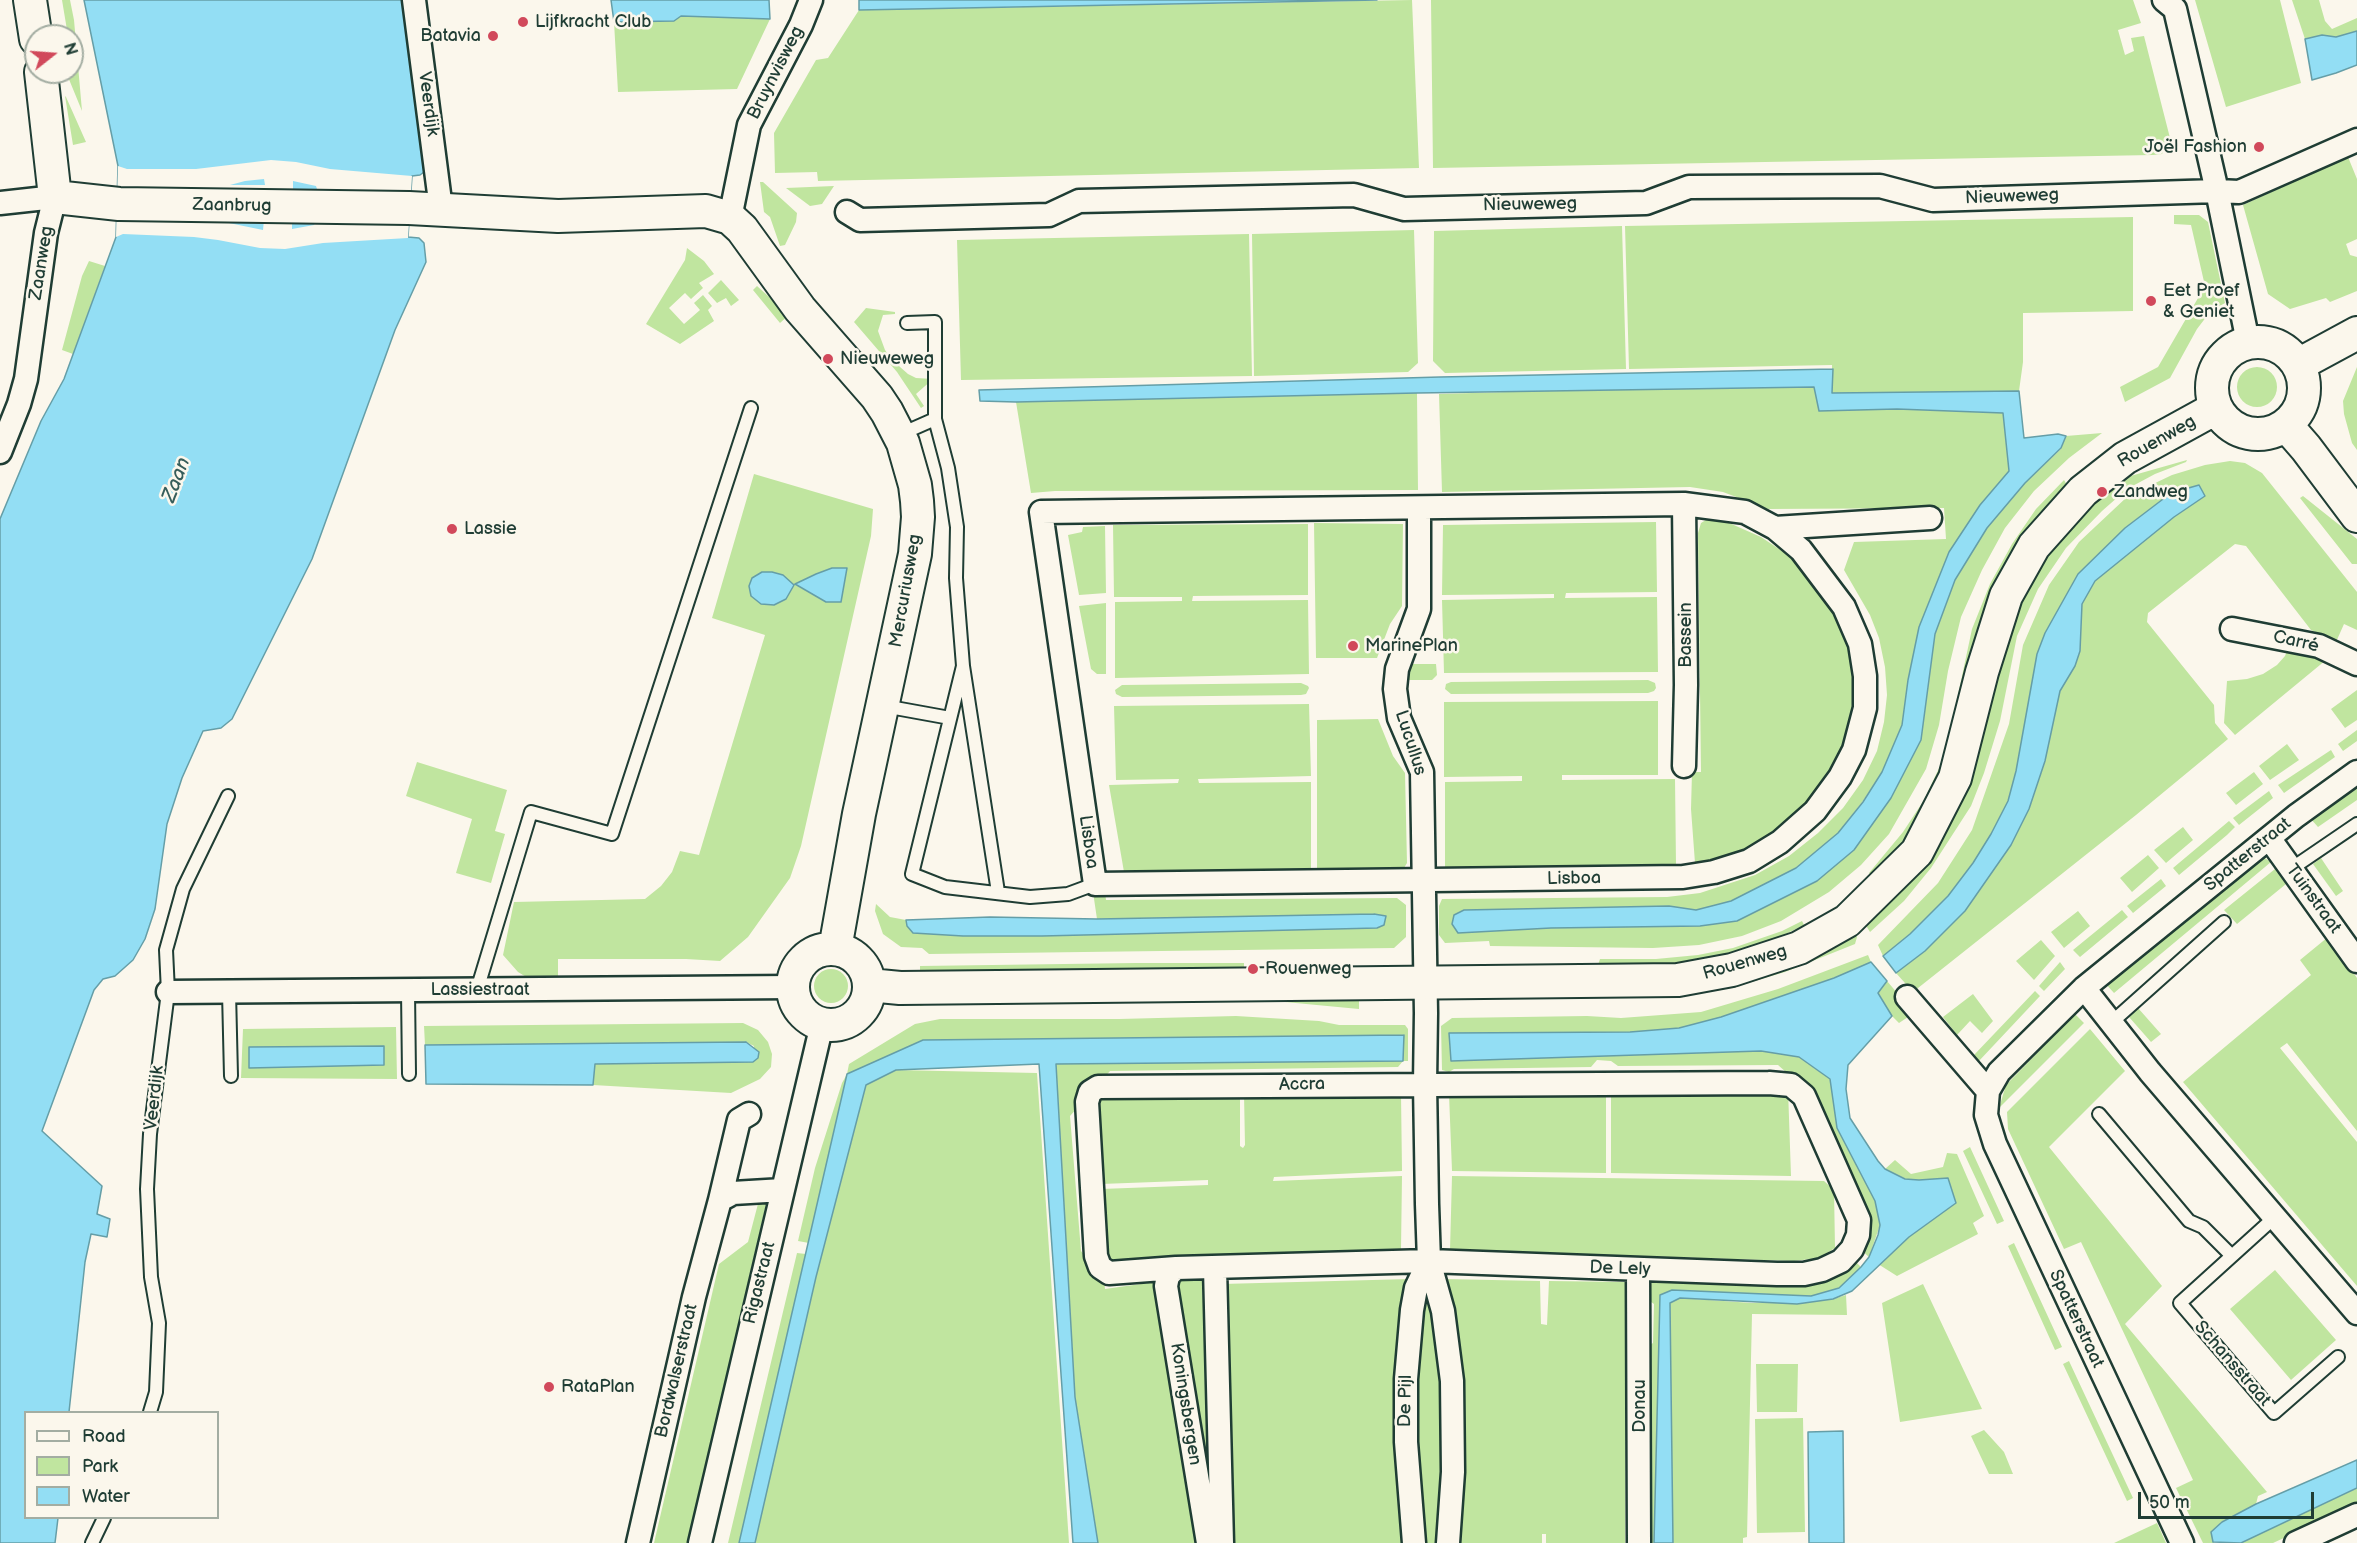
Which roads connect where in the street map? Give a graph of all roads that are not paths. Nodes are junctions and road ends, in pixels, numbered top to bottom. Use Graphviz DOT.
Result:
graph roads {
  1 [pos="30,0"];
  2 [pos="414,0"];
  3 [pos="811,0"];
  4 [pos="2164,0"];
  5 [pos="34,24"];
  6 [pos="41,84"];
  7 [pos="2357,140"];
  8 [pos="2217,191"];
  9 [pos="55,197"];
  10 [pos="440,199"];
  11 [pos="0,203"];
  12 [pos="847,212"];
  13 [pos="730,218"];
  14 [pos="907,323"];
  15 [pos="2357,333"];
  16 [pos="2248,342"];
  17 [pos="2298,365"];
  18 [pos="751,408"];
  19 [pos="2216,408"];
  20 [pos="935,419"];
  21 [pos="2286,425"];
  22 [pos="899,435"];
  23 [pos="0,452"];
  24 [pos="1684,504"];
  25 [pos="1419,508"];
  26 [pos="2357,516"];
  27 [pos="1930,518"];
  28 [pos="1775,528"];
  29 [pos="2232,628"];
  30 [pos="2357,664"];
  31 [pos="963,666"];
  32 [pos="884,706"];
  33 [pos="949,721"];
  34 [pos="972,724"];
  35 [pos="1684,766"];
  36 [pos="2357,772"];
  37 [pos="228,796"];
  38 [pos="2357,824"];
  39 [pos="2269,838"];
  40 [pos="2291,869"];
  41 [pos="1424,881"];
  42 [pos="1095,884"];
  43 [pos="998,892"];
  44 [pos="2224,922"];
  45 [pos="835,949"];
  46 [pos="2357,961"];
  47 [pos="1425,982"];
  48 [pos="869,985"];
  49 [pos="792,987"];
  50 [pos="2084,988"];
  51 [pos="477,990"];
  52 [pos="408,991"];
  53 [pos="168,992"];
  54 [pos="230,992"];
  55 [pos="1907,998"];
  56 [pos="2112,1022"];
  57 [pos="822,1024"];
  58 [pos="409,1074"];
  59 [pos="231,1076"];
  60 [pos="1769,1083"];
  61 [pos="1425,1084"];
  62 [pos="1988,1091"];
  63 [pos="749,1114"];
  64 [pos="2099,1114"];
  65 [pos="783,1190"];
  66 [pos="720,1200"];
  67 [pos="2275,1217"];
  68 [pos="2232,1256"];
  69 [pos="1429,1261"];
  70 [pos="1176,1268"];
  71 [pos="1215,1268"];
  72 [pos="1638,1269"];
  73 [pos="2357,1313"];
  74 [pos="2338,1357"];
  75 [pos="151,1411"];
  76 [pos="2357,1515"];
  77 [pos="104,1519"];
  78 [pos="92,1543"];
  79 [pos="638,1543"];
  80 [pos="699,1543"];
  81 [pos="1208,1543"];
  82 [pos="1222,1543"];
  83 [pos="1414,1543"];
  84 [pos="1448,1543"];
  85 [pos="1639,1543"];
  86 [pos="2182,1543"];
  87 [pos="2296,1543"];
  1 -- 5 [label="main road"];
  2 -- 10 [label="street, Veerdijk"];
  3 -- 13 [label="street, Bruynvisweg"];
  4 -- 8 [label="street"];
  6 -- 9 [label="main road, Zaanweg"];
  7 -- 8 [label="street, Nieuweweg"];
  8 -- 12 [label="street, Nieuweweg"];
  8 -- 16 [label="street"];
  9 -- 10 [label="main road, Zaanbrug"];
  9 -- 11 [label="street"];
  9 -- 23 [label="street, Zaanweg"];
  10 -- 13 [label="main road"];
  13 -- 22 [label="main road, Mercuriusweg"];
  14 -- 20 [label="lane"];
  15 -- 17 [label="main road"];
  16 -- 17 [label="main road"];
  16 -- 19 [label="main road"];
  17 -- 21 [label="main road"];
  18 -- 51 [label="lane"];
  19 -- 21 [label="main road"];
  19 -- 47 [label="main road, Rouenweg"];
  20 -- 22 [label="lane"];
  20 -- 31 [label="lane"];
  21 -- 26 [label="main road"];
  22 -- 32 [label="main road, Mercuriusweg"];
  24 -- 25 [label="street, Lisboa"];
  24 -- 28 [label="street, Lisboa"];
  24 -- 35 [label="street, Bassein"];
  25 -- 41 [label="street, Lucullus"];
  25 -- 42 [label="street, Lisboa"];
  27 -- 28 [label="street"];
  28 -- 41 [label="street, Lisboa"];
  29 -- 30 [label="street, Carré"];
  31 -- 33 [label="lane"];
  31 -- 34 [label="lane"];
  32 -- 33 [label="lane"];
  32 -- 45 [label="main road, Mercuriusweg"];
  33 -- 34 [label="lane"];
  33 -- 43 [label="lane"];
  34 -- 43 [label="lane"];
  36 -- 39 [label="street, Spatterstraat"];
  37 -- 53 [label="lane, Veerdijk"];
  38 -- 40 [label="lane"];
  39 -- 40 [label="street, Tuinstraat"];
  39 -- 50 [label="street, Spatterstraat"];
  40 -- 46 [label="street, Tuinstraat"];
  41 -- 42 [label="street, Lisboa"];
  41 -- 47 [label="street, Lucullus"];
  42 -- 43 [label="lane"];
  44 -- 56 [label="lane"];
  45 -- 48 [label="main road"];
  45 -- 49 [label="main road"];
  47 -- 48 [label="main road, Rouenweg"];
  47 -- 61 [label="street, De Pijl"];
  48 -- 57 [label="main road"];
  49 -- 51 [label="street, Lassiestraat"];
  49 -- 57 [label="main road"];
  50 -- 56 [label="street"];
  50 -- 62 [label="street, Spatterstraat"];
  51 -- 52 [label="street, Lassiestraat"];
  52 -- 54 [label="street, Lassiestraat"];
  52 -- 58 [label="lane"];
  53 -- 54 [label="street, Lassiestraat"];
  53 -- 75 [label="lane, Veerdijk"];
  54 -- 59 [label="lane"];
  55 -- 62 [label="street"];
  56 -- 67 [label="street"];
  57 -- 65 [label="street, Rigastraat"];
  60 -- 61 [label="street, Accra"];
  60 -- 72 [label="street, De Lely"];
  61 -- 69 [label="street, De Pijl"];
  61 -- 70 [label="street, Accra"];
  62 -- 86 [label="street, Spatterstraat"];
  63 -- 66 [label="street, Bordwalserstraat"];
  64 -- 68 [label="lane"];
  65 -- 66 [label="street"];
  65 -- 80 [label="street, Rigastraat"];
  66 -- 79 [label="street, Bordwalserstraat"];
  67 -- 68 [label="lane, Schansstraat"];
  67 -- 73 [label="street"];
  68 -- 74 [label="lane, Schansstraat"];
  69 -- 71 [label="street, De Lely"];
  69 -- 72 [label="street, De Lely"];
  69 -- 83 [label="street, De Pijl"];
  69 -- 84 [label="street, De Pijl"];
  70 -- 71 [label="street, De Lely"];
  70 -- 81 [label="street, Koningsbergen"];
  71 -- 82 [label="street, Koningsbergen"];
  72 -- 85 [label="street, Donau"];
  76 -- 87 [label="street"];
  77 -- 78 [label="lane"];
}
